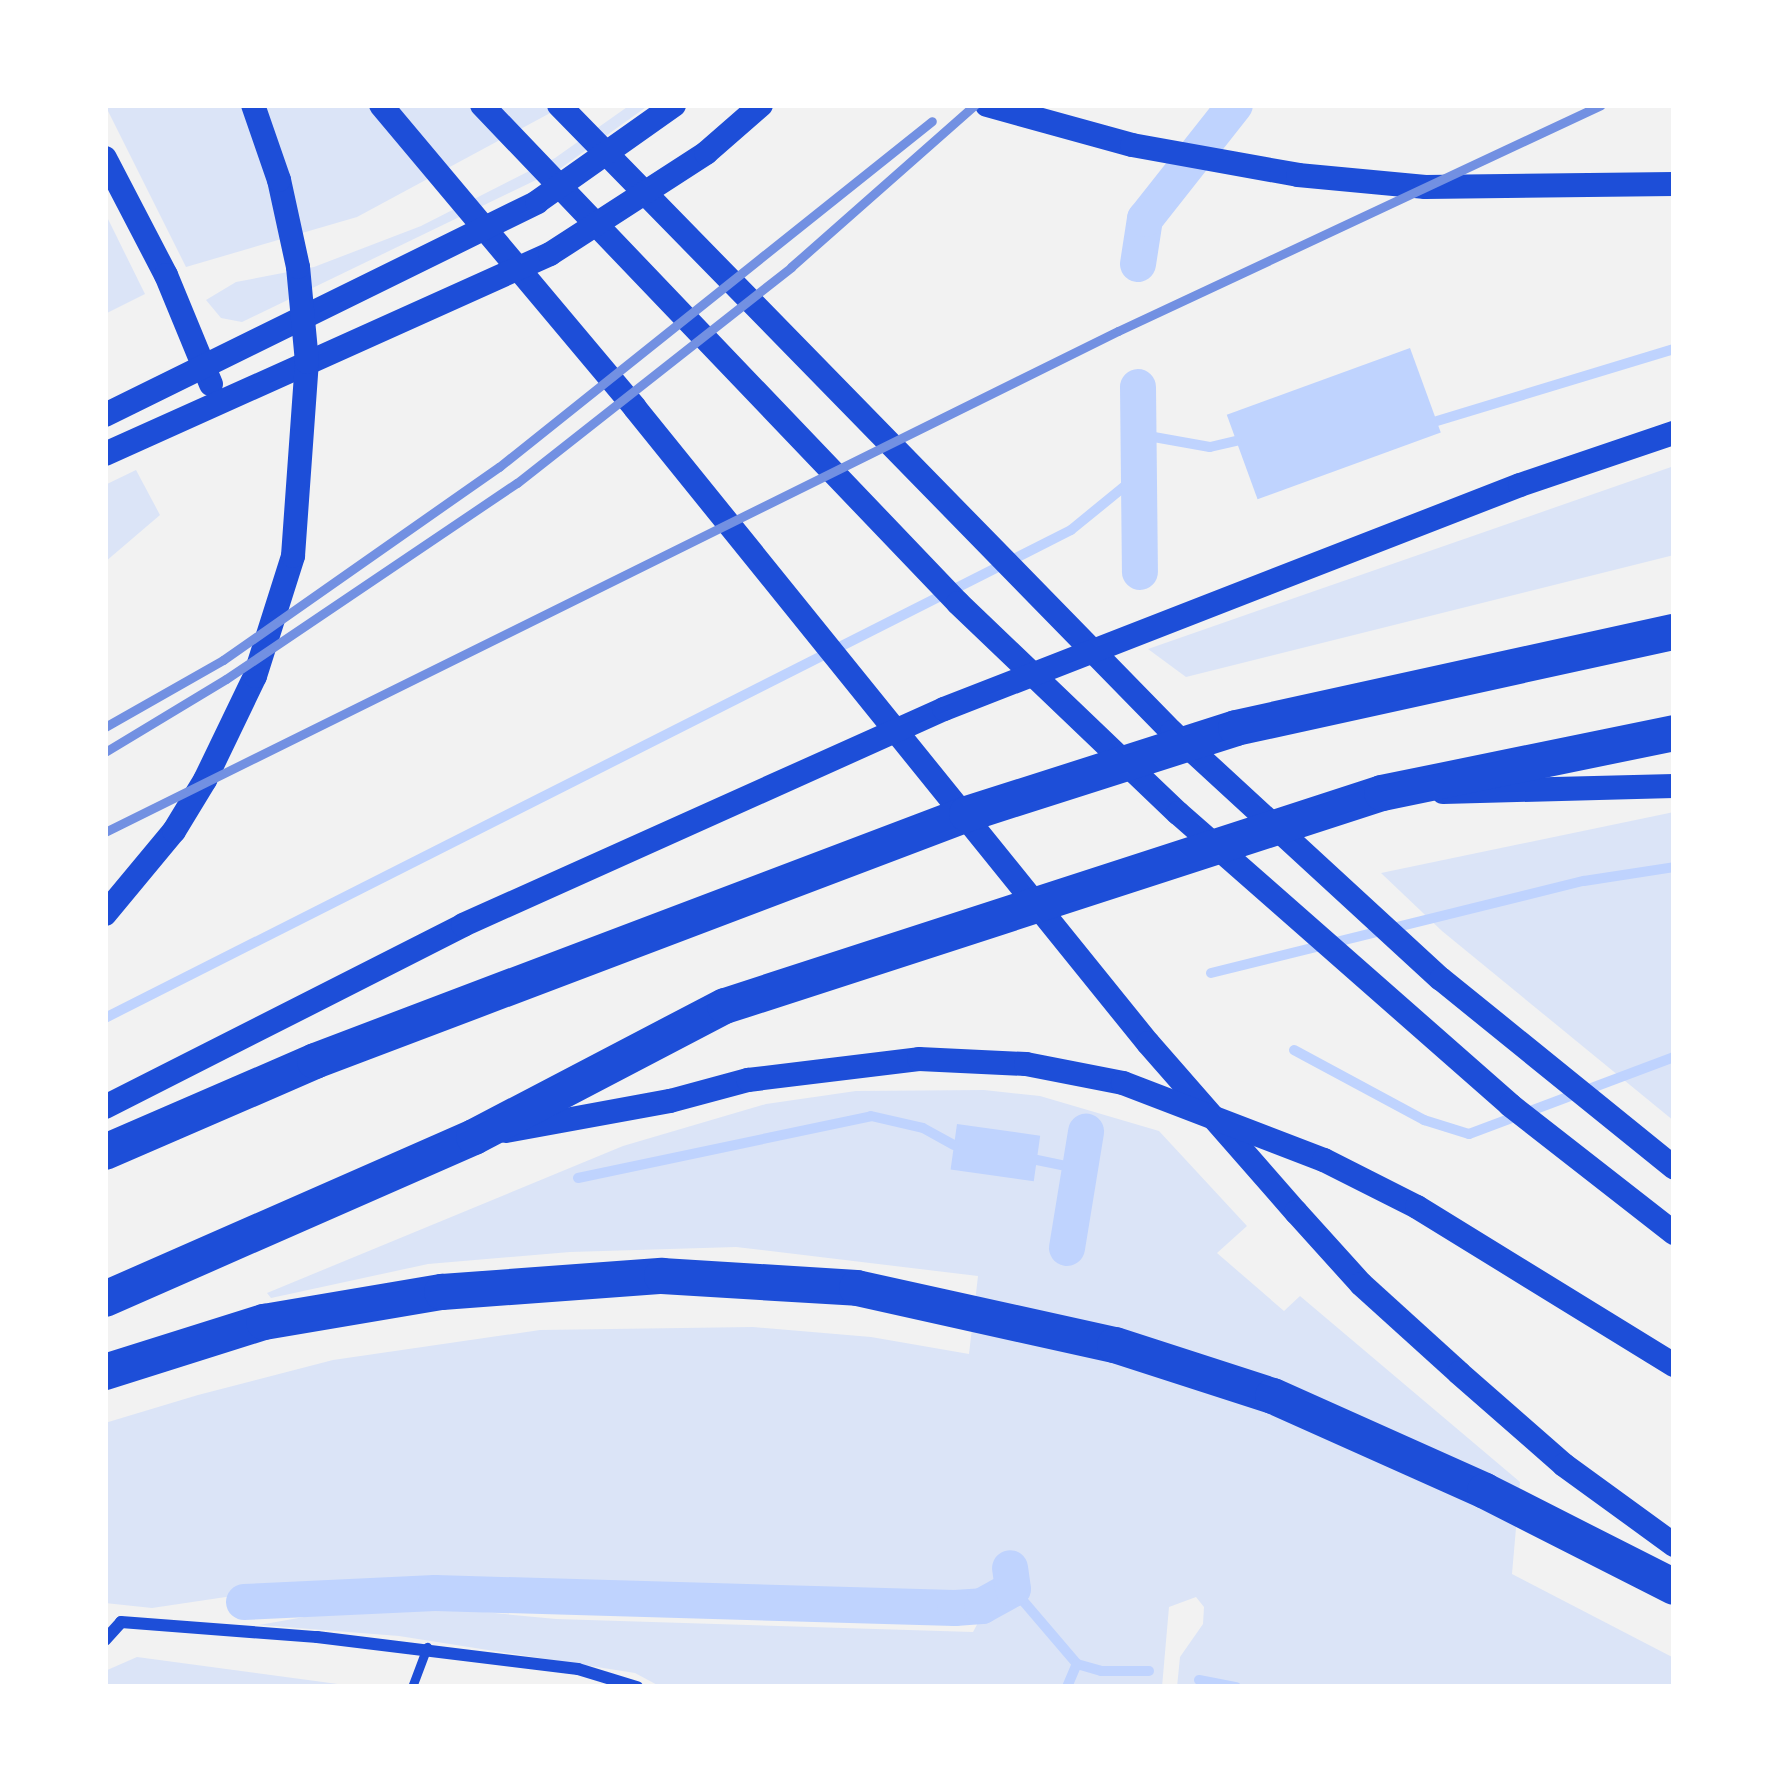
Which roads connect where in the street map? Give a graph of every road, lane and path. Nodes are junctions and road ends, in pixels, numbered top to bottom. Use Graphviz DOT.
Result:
graph roads {
  1 [pos="253,105"];
  2 [pos="381,105"];
  3 [pos="482,105"];
  4 [pos="559,105"];
  5 [pos="674,105"];
  6 [pos="760,105"];
  7 [pos="987,105"];
  8 [pos="105,158"];
  9 [pos="1671,184"];
  10 [pos="205,370"];
  11 [pos="218,401"];
  12 [pos="105,416"];
  13 [pos="1674,433"];
  14 [pos="105,454"];
  15 [pos="1674,632"];
  16 [pos="1674,733"];
  17 [pos="1674,786"];
  18 [pos="1382,793"];
  19 [pos="105,914"];
  20 [pos="105,1107"];
  21 [pos="474,1137"];
  22 [pos="105,1152"];
  23 [pos="1674,1168"];
  24 [pos="1667,1228"];
  25 [pos="105,1299"];
  26 [pos="1674,1365"];
  27 [pos="105,1372"];
  28 [pos="1674,1545"];
  29 [pos="1674,1587"];
  30 [pos="105,1640"];
  31 [pos="427,1647"];
  32 [pos="412,1687"];
  33 [pos="638,1687"];
  1 -- 19 [label="main road"];
  2 -- 28 [label="main road"];
  3 -- 24 [label="main road"];
  4 -- 23 [label="main road"];
  5 -- 10 [label="main road"];
  6 -- 11 [label="main road"];
  7 -- 9 [label="main road"];
  8 -- 10 [label="main road"];
  10 -- 11 [label="main road"];
  10 -- 12 [label="main road"];
  11 -- 14 [label="main road"];
  13 -- 20 [label="main road"];
  15 -- 22 [label="highway"];
  16 -- 18 [label="highway"];
  17 -- 18 [label="main road"];
  18 -- 21 [label="highway"];
  21 -- 25 [label="highway"];
  21 -- 26 [label="main road"];
  27 -- 29 [label="highway"];
  30 -- 31 [label="street"];
  31 -- 32 [label="lane"];
  31 -- 33 [label="street"];
}
